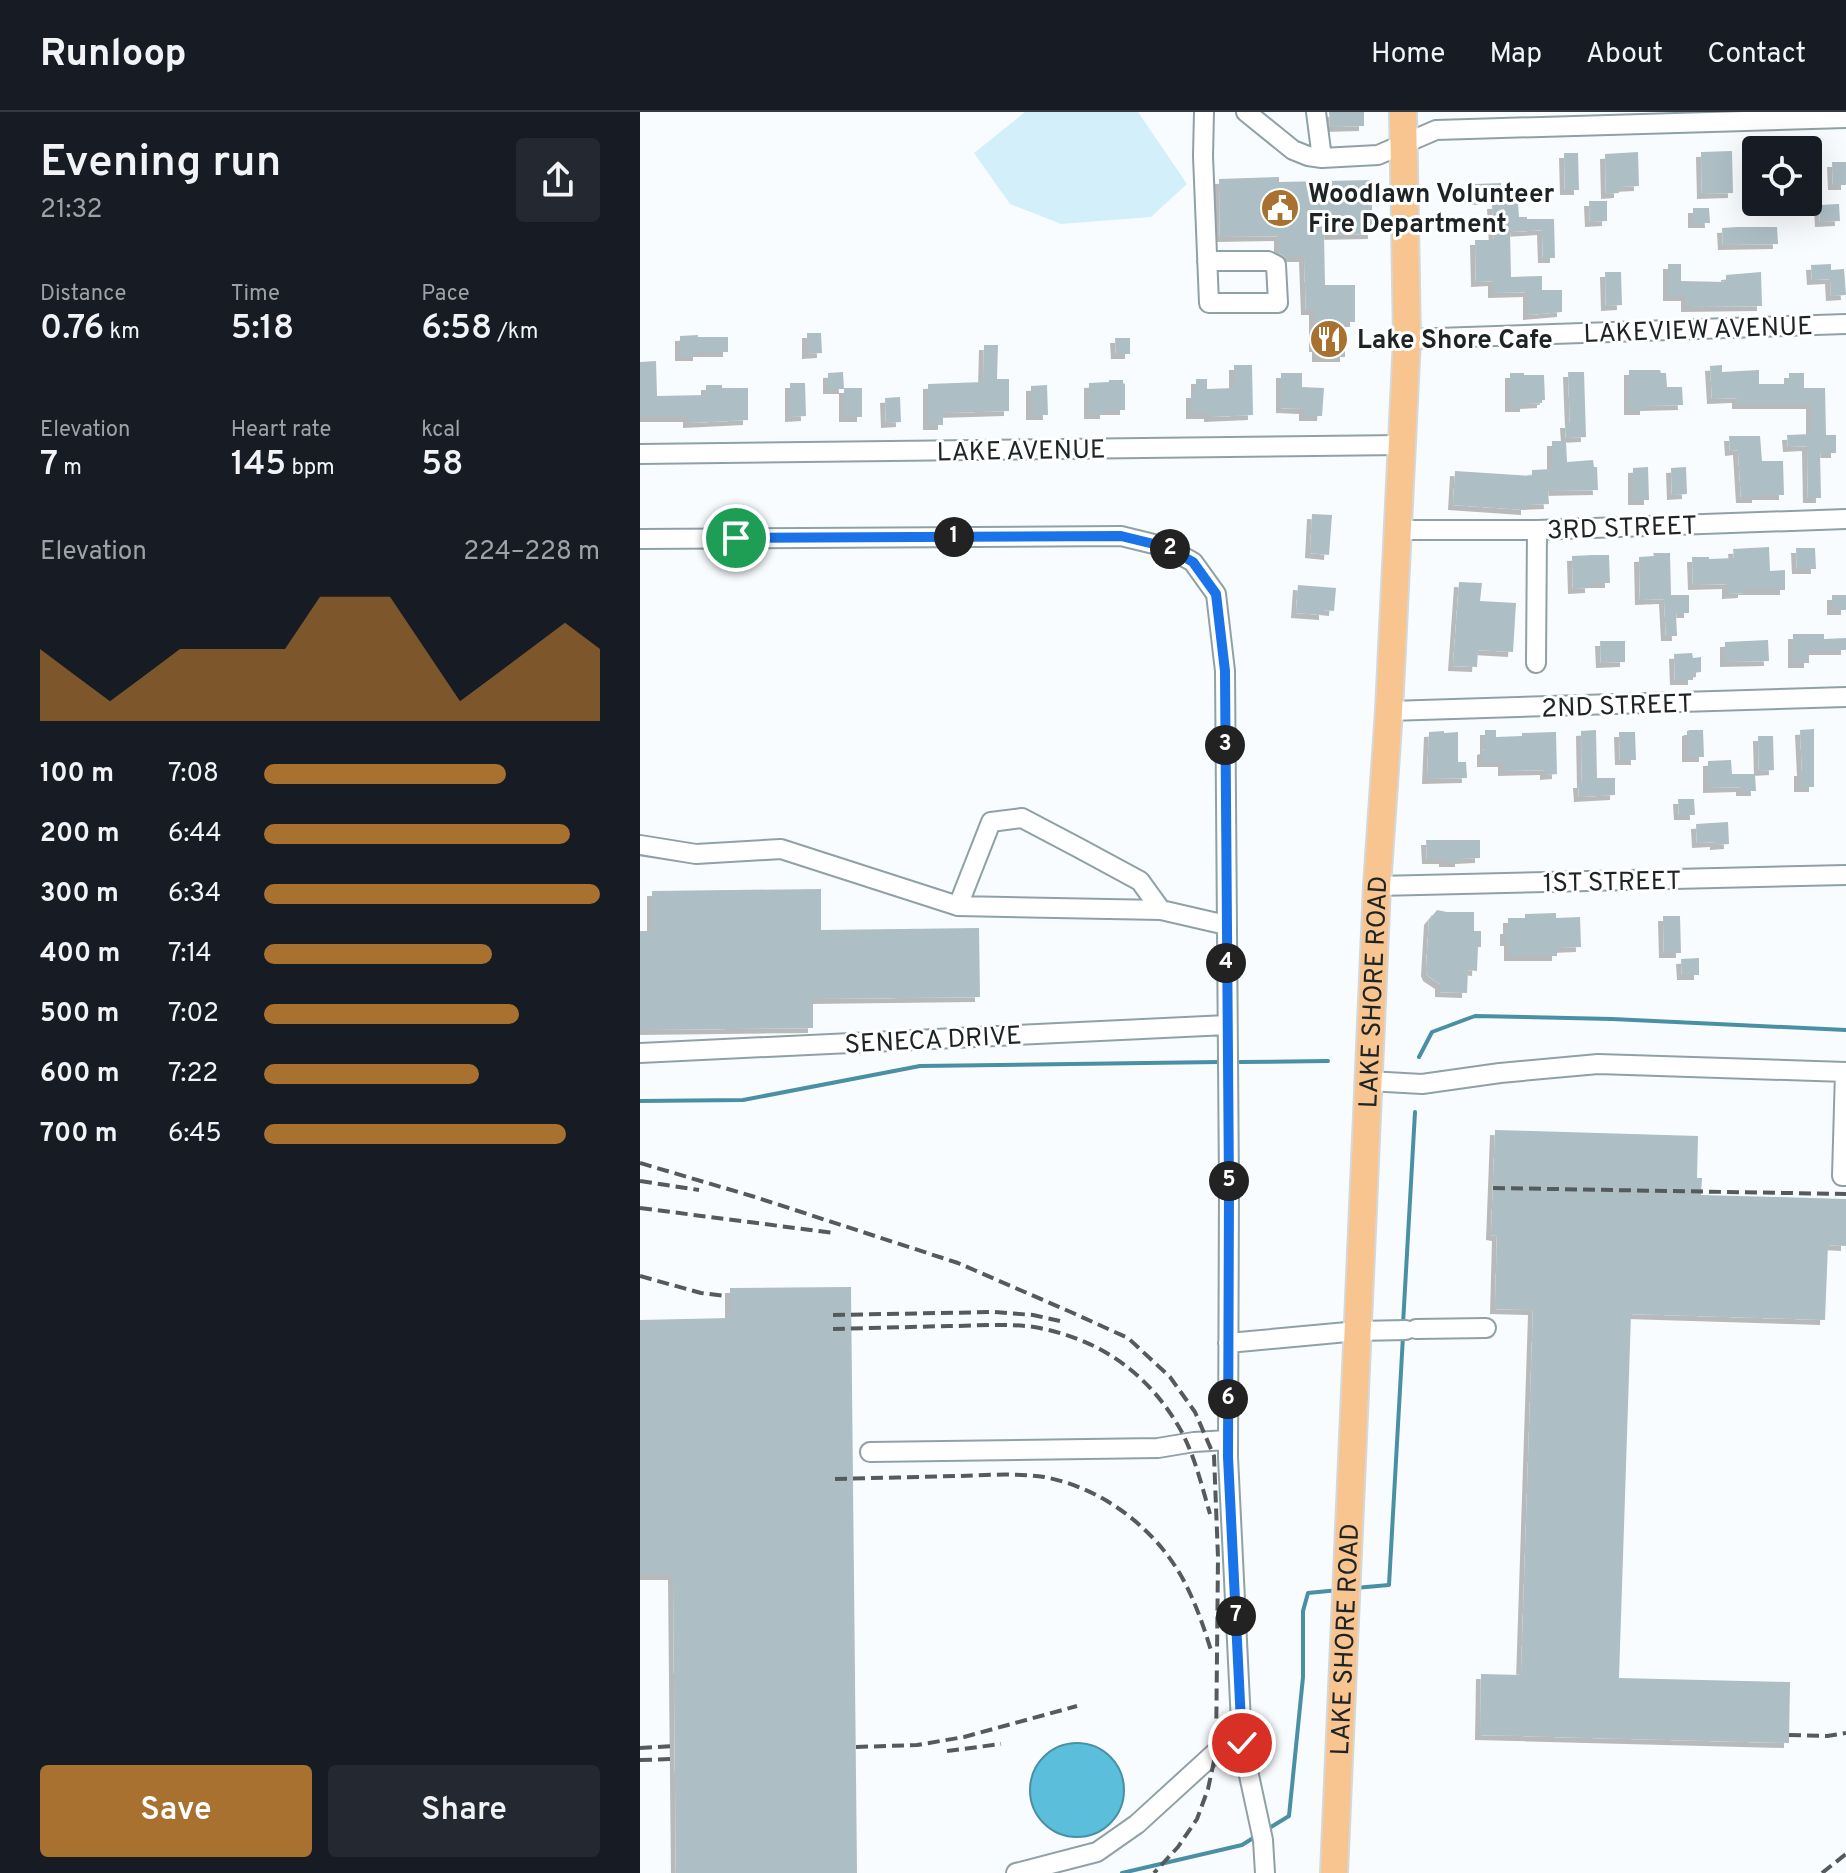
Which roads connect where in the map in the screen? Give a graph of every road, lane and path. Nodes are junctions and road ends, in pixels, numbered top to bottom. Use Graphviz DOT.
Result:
graph roads {
  1 [pos="1204,112"];
  2 [pos="1246,112"];
  3 [pos="1316,112"];
  4 [pos="1403,112"];
  5 [pos="1846,118"];
  6 [pos="1404,144"];
  7 [pos="1322,158"];
  8 [pos="1207,261"];
  9 [pos="1846,324"];
  10 [pos="1407,339"];
  11 [pos="1402,445"];
  12 [pos="640,454"];
  13 [pos="1846,519"];
  14 [pos="1398,530"];
  15 [pos="1537,530"];
  16 [pos="640,539"];
  17 [pos="1536,663"];
  18 [pos="1846,697"];
  19 [pos="1389,711"];
  20 [pos="640,845"];
  21 [pos="1846,875"];
  22 [pos="1377,886"];
  23 [pos="958,906"];
  24 [pos="1161,910"];
  25 [pos="1226,925"];
  26 [pos="1227,1025"];
  27 [pos="640,1053"];
  28 [pos="1845,1072"];
  29 [pos="1368,1081"];
  30 [pos="1846,1176"];
  31 [pos="1486,1328"];
  32 [pos="1358,1331"];
  33 [pos="1228,1343"];
  34 [pos="1228,1440"];
  35 [pos="870,1452"];
  36 [pos="1241,1729"];
  37 [pos="1016,1873"];
  38 [pos="1265,1873"];
  39 [pos="1334,1873"];
  1 -- 8 [label="street"];
  2 -- 7 [label="street"];
  3 -- 7 [label="street"];
  4 -- 6 [label="highway, LAKE SHORE ROAD"];
  5 -- 6 [label="street"];
  6 -- 7 [label="street"];
  6 -- 10 [label="highway, LAKE SHORE ROAD"];
  9 -- 10 [label="street, LAKEVIEW AVENUE"];
  10 -- 11 [label="highway, LAKE SHORE ROAD"];
  11 -- 12 [label="street, LAKE AVENUE"];
  11 -- 14 [label="highway, LAKE SHORE ROAD"];
  13 -- 15 [label="street, 3RD STREET"];
  14 -- 15 [label="street, 3RD STREET"];
  14 -- 19 [label="highway, LAKE SHORE ROAD"];
  15 -- 17 [label="street"];
  16 -- 25 [label="street"];
  18 -- 19 [label="street, 2ND STREET"];
  19 -- 22 [label="highway, LAKE SHORE ROAD"];
  20 -- 23 [label="street"];
  21 -- 22 [label="street, 1ST STREET"];
  22 -- 29 [label="highway, LAKE SHORE ROAD"];
  23 -- 24 [label="street"];
  23 -- 24 [label="street"];
  24 -- 25 [label="street"];
  25 -- 26 [label="street"];
  26 -- 27 [label="street, SENECA DRIVE"];
  26 -- 33 [label="street"];
  28 -- 29 [label="street"];
  28 -- 30 [label="street"];
  29 -- 32 [label="highway, LAKE SHORE ROAD"];
  31 -- 32 [label="street"];
  32 -- 33 [label="street"];
  32 -- 39 [label="highway, LAKE SHORE ROAD"];
  33 -- 34 [label="street"];
  34 -- 35 [label="street"];
  34 -- 36 [label="street"];
  36 -- 37 [label="street"];
  36 -- 38 [label="street"];
}
